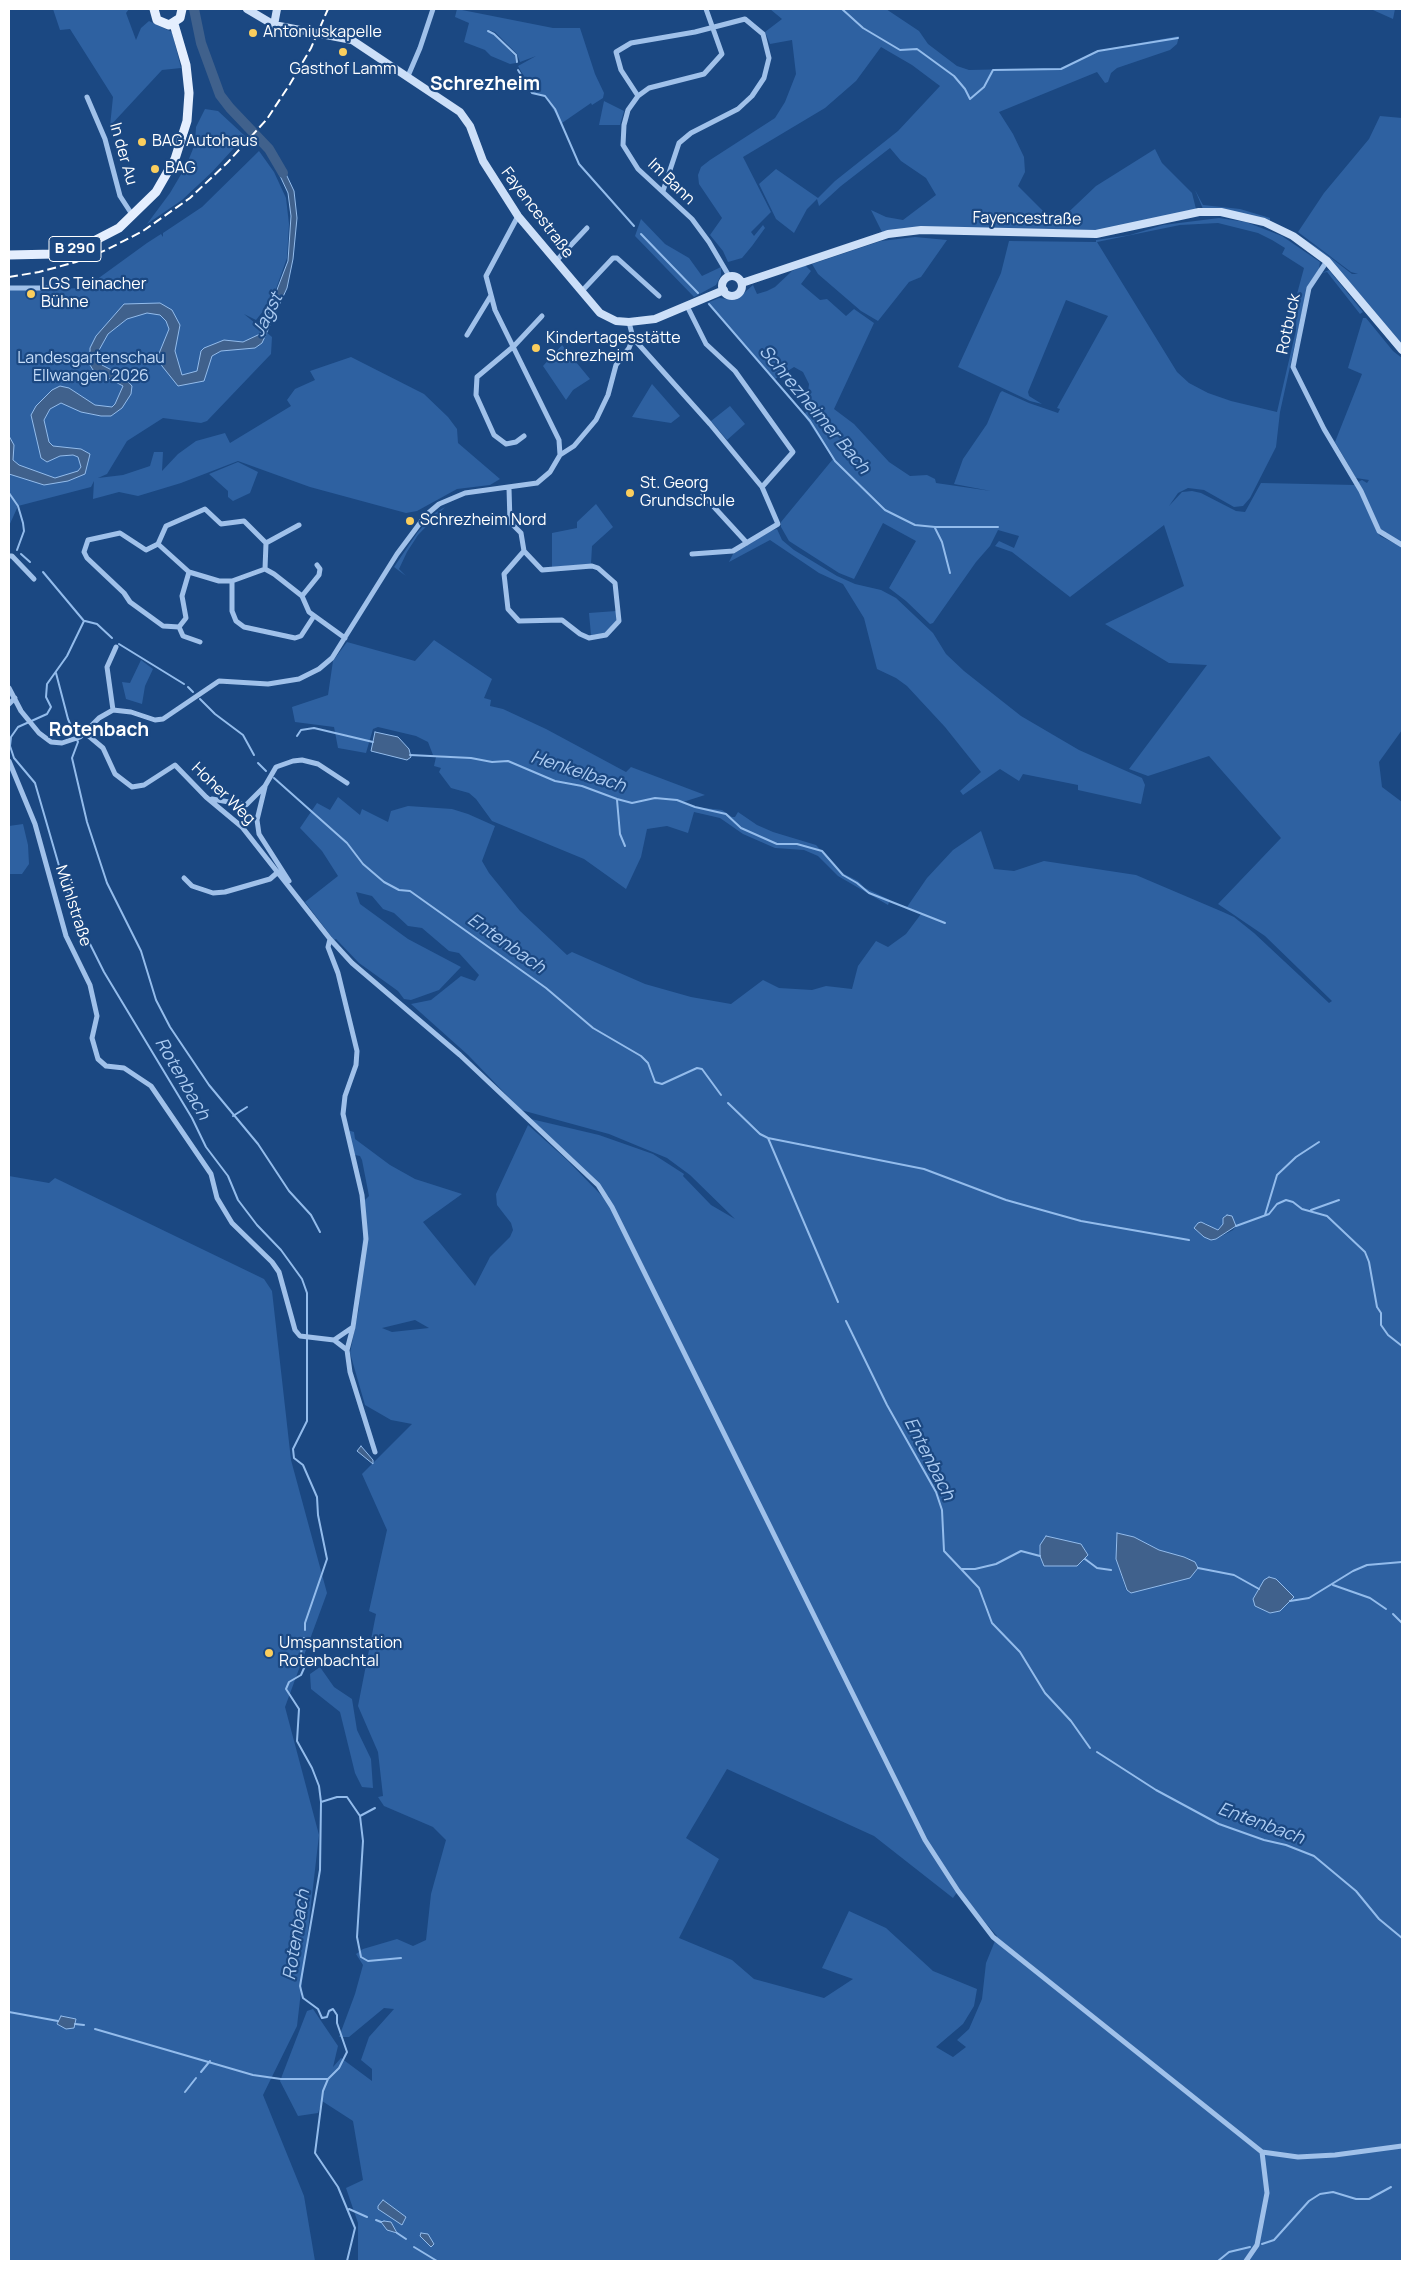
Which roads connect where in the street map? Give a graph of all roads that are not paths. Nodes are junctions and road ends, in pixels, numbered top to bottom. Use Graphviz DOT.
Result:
graph roads {
  1 [pos="154,9"];
  2 [pos="182,9"];
  3 [pos="247,9"];
  4 [pos="277,9"];
  5 [pos="433,9"];
  6 [pos="706,9"];
  7 [pos="174,24"];
  8 [pos="274,25"];
  9 [pos="714,26"];
  10 [pos="408,76"];
  11 [pos="87,96"];
  12 [pos="638,96"];
  13 [pos="663,191"];
  14 [pos="133,216"];
  15 [pos="518,216"];
  16 [pos="586,228"];
  17 [pos="9,255"];
  18 [pos="1327,261"];
  19 [pos="556,262"];
  20 [pos="729,276"];
  21 [pos="742,283"];
  22 [pos="9,288"];
  23 [pos="48,288"];
  24 [pos="724,290"];
  25 [pos="580,292"];
  26 [pos="659,296"];
  27 [pos="490,297"];
  28 [pos="687,306"];
  29 [pos="542,316"];
  30 [pos="629,322"];
  31 [pos="467,335"];
  32 [pos="633,338"];
  33 [pos="514,346"];
  34 [pos="1402,350"];
  35 [pos="524,436"];
  36 [pos="560,455"];
  37 [pos="762,487"];
  38 [pos="509,488"];
  39 [pos="702,495"];
  40 [pos="299,525"];
  41 [pos="266,543"];
  42 [pos="747,543"];
  43 [pos="158,544"];
  44 [pos="1402,545"];
  45 [pos="524,551"];
  46 [pos="692,554"];
  47 [pos="9,556"];
  48 [pos="316,566"];
  49 [pos="265,569"];
  50 [pos="189,572"];
  51 [pos="34,579"];
  52 [pos="232,581"];
  53 [pos="302,596"];
  54 [pos="314,616"];
  55 [pos="179,628"];
  56 [pos="345,638"];
  57 [pos="200,642"];
  58 [pos="116,647"];
  59 [pos="9,688"];
  60 [pos="15,698"];
  61 [pos="9,704"];
  62 [pos="113,710"];
  63 [pos="82,735"];
  64 [pos="9,761"];
  65 [pos="347,783"];
  66 [pos="265,786"];
  67 [pos="206,797"];
  68 [pos="246,805"];
  69 [pos="259,806"];
  70 [pos="278,872"];
  71 [pos="184,878"];
  72 [pos="290,886"];
  73 [pos="330,939"];
  74 [pos="353,1327"];
  75 [pos="334,1340"];
  76 [pos="348,1350"];
  77 [pos="375,1452"];
  78 [pos="1402,2146"];
  79 [pos="1262,2152"];
  80 [pos="1246,2261"];
  1 -- 7 [label="main road"];
  2 -- 7 [label="main road"];
  3 -- 8 [label="street, Fayencestraße"];
  4 -- 8 [label="street"];
  5 -- 10 [label="street"];
  6 -- 9 [label="street"];
  7 -- 14 [label="main road, In der Au / B 290"];
  8 -- 10 [label="street, Fayencestraße"];
  9 -- 12 [label="street"];
  9 -- 12 [label="street"];
  9 -- 13 [label="street"];
  10 -- 15 [label="street, Fayencestraße"];
  11 -- 14 [label="street, In der Au"];
  12 -- 13 [label="street, Im Bann"];
  13 -- 20 [label="street, Im Bann"];
  14 -- 17 [label="main road, B 290"];
  15 -- 19 [label="street, Fayencestraße"];
  15 -- 27 [label="street"];
  16 -- 19 [label="street"];
  18 -- 21 [label="street, Fayencestraße"];
  18 -- 34 [label="street, Fayencestraße"];
  18 -- 44 [label="street, Rotbuck"];
  19 -- 25 [label="street, Fayencestraße"];
  20 -- 21 [label="street"];
  20 -- 24 [label="street"];
  21 -- 24 [label="street, Fayencestraße"];
  22 -- 23 [label="street"];
  24 -- 28 [label="street, Fayencestraße"];
  25 -- 26 [label="street"];
  25 -- 30 [label="street, Fayencestraße"];
  27 -- 31 [label="street"];
  27 -- 33 [label="street"];
  28 -- 30 [label="street, Fayencestraße"];
  28 -- 37 [label="street"];
  29 -- 33 [label="street"];
  30 -- 32 [label="street"];
  32 -- 36 [label="street"];
  32 -- 37 [label="street"];
  33 -- 35 [label="street"];
  33 -- 36 [label="street"];
  36 -- 38 [label="street"];
  37 -- 42 [label="street"];
  38 -- 45 [label="street"];
  38 -- 56 [label="street"];
  39 -- 42 [label="street"];
  40 -- 41 [label="street"];
  41 -- 43 [label="street"];
  41 -- 49 [label="street"];
  42 -- 46 [label="street"];
  43 -- 50 [label="street"];
  43 -- 55 [label="street"];
  45 -- 45 [label="street"];
  47 -- 51 [label="street"];
  48 -- 53 [label="street"];
  49 -- 52 [label="street"];
  49 -- 53 [label="street"];
  50 -- 52 [label="street"];
  50 -- 55 [label="street"];
  52 -- 54 [label="street"];
  53 -- 54 [label="street"];
  54 -- 56 [label="street"];
  55 -- 57 [label="street"];
  56 -- 62 [label="street"];
  58 -- 62 [label="street"];
  59 -- 60 [label="street"];
  60 -- 61 [label="street"];
  60 -- 63 [label="street"];
  62 -- 63 [label="street"];
  63 -- 67 [label="street, Hoher Weg"];
  64 -- 75 [label="street, Mühlstraße"];
  65 -- 66 [label="street"];
  66 -- 68 [label="street"];
  66 -- 69 [label="street"];
  67 -- 68 [label="street"];
  67 -- 70 [label="street, Hoher Weg"];
  68 -- 69 [label="street"];
  69 -- 72 [label="street"];
  70 -- 71 [label="street"];
  70 -- 72 [label="street, Hoher Weg"];
  72 -- 73 [label="street, Hoher Weg"];
  73 -- 74 [label="street"];
  73 -- 79 [label="street, Hoher Weg"];
  74 -- 75 [label="street"];
  74 -- 76 [label="street"];
  75 -- 76 [label="street"];
  76 -- 77 [label="street"];
  78 -- 79 [label="street"];
  79 -- 80 [label="street"];
}
